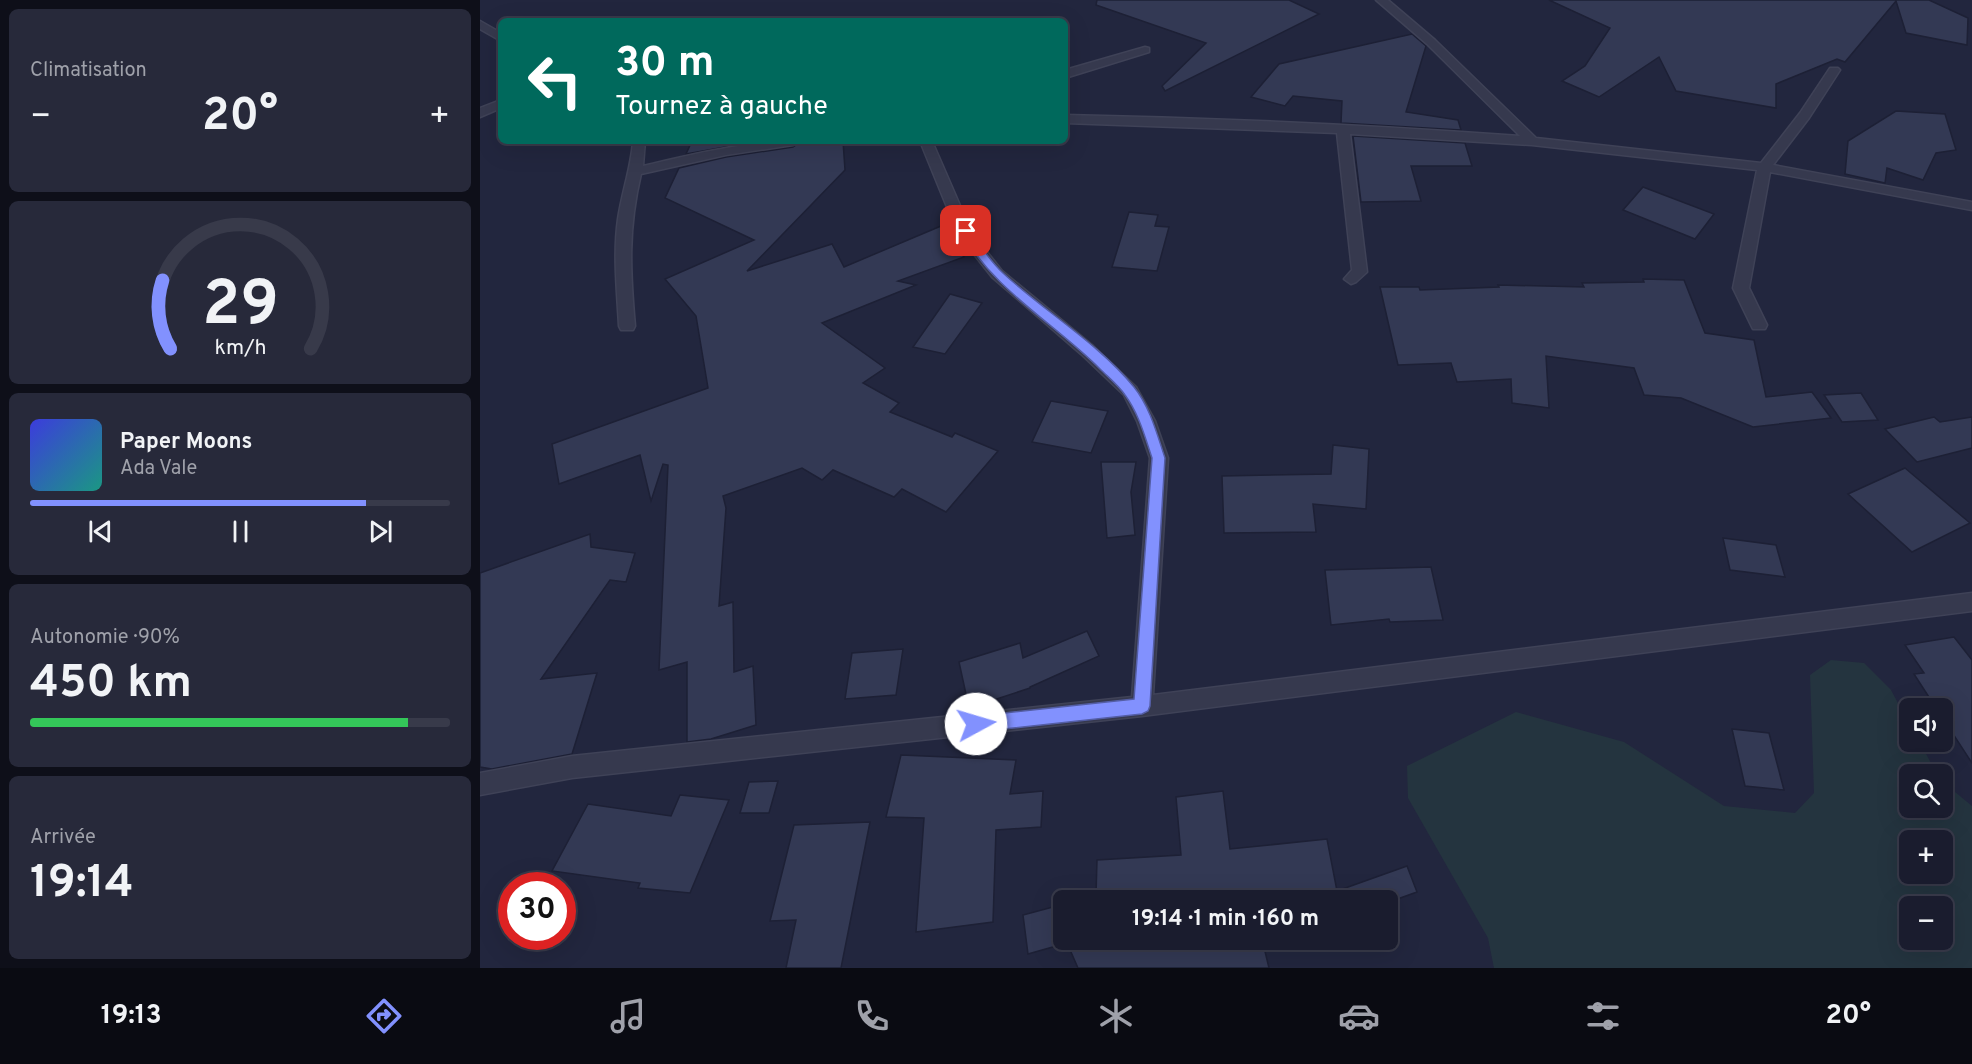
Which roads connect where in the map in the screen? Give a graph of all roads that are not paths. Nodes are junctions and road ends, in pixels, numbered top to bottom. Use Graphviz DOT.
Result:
graph roads {
  1 [pos="1381,0"];
  2 [pos="480,24"];
  3 [pos="498,36"];
  4 [pos="1145,50"];
  5 [pos="1834,70"];
  6 [pos="1068,73"];
  7 [pos="498,105"];
  8 [pos="480,113"];
  9 [pos="1068,119"];
  10 [pos="1343,130"];
  11 [pos="1532,141"];
  12 [pos="639,144"];
  13 [pos="773,144"];
  14 [pos="927,144"];
  15 [pos="1764,167"];
  16 [pos="637,171"];
  17 [pos="1972,206"];
  18 [pos="1351,279"];
  19 [pos="1758,325"];
  20 [pos="627,327"];
  21 [pos="1972,602"];
  22 [pos="1142,706"];
  23 [pos="480,784"];
  1 -- 11 [label="street"];
  2 -- 3 [label="street"];
  4 -- 6 [label="street"];
  5 -- 15 [label="street"];
  7 -- 8 [label="street"];
  9 -- 10 [label="street"];
  10 -- 11 [label="street"];
  10 -- 18 [label="street"];
  11 -- 15 [label="street"];
  12 -- 16 [label="street"];
  13 -- 16 [label="street"];
  14 -- 22 [label="street"];
  15 -- 17 [label="street"];
  15 -- 19 [label="street"];
  16 -- 20 [label="street"];
  21 -- 22 [label="street"];
  22 -- 23 [label="street"];
}
